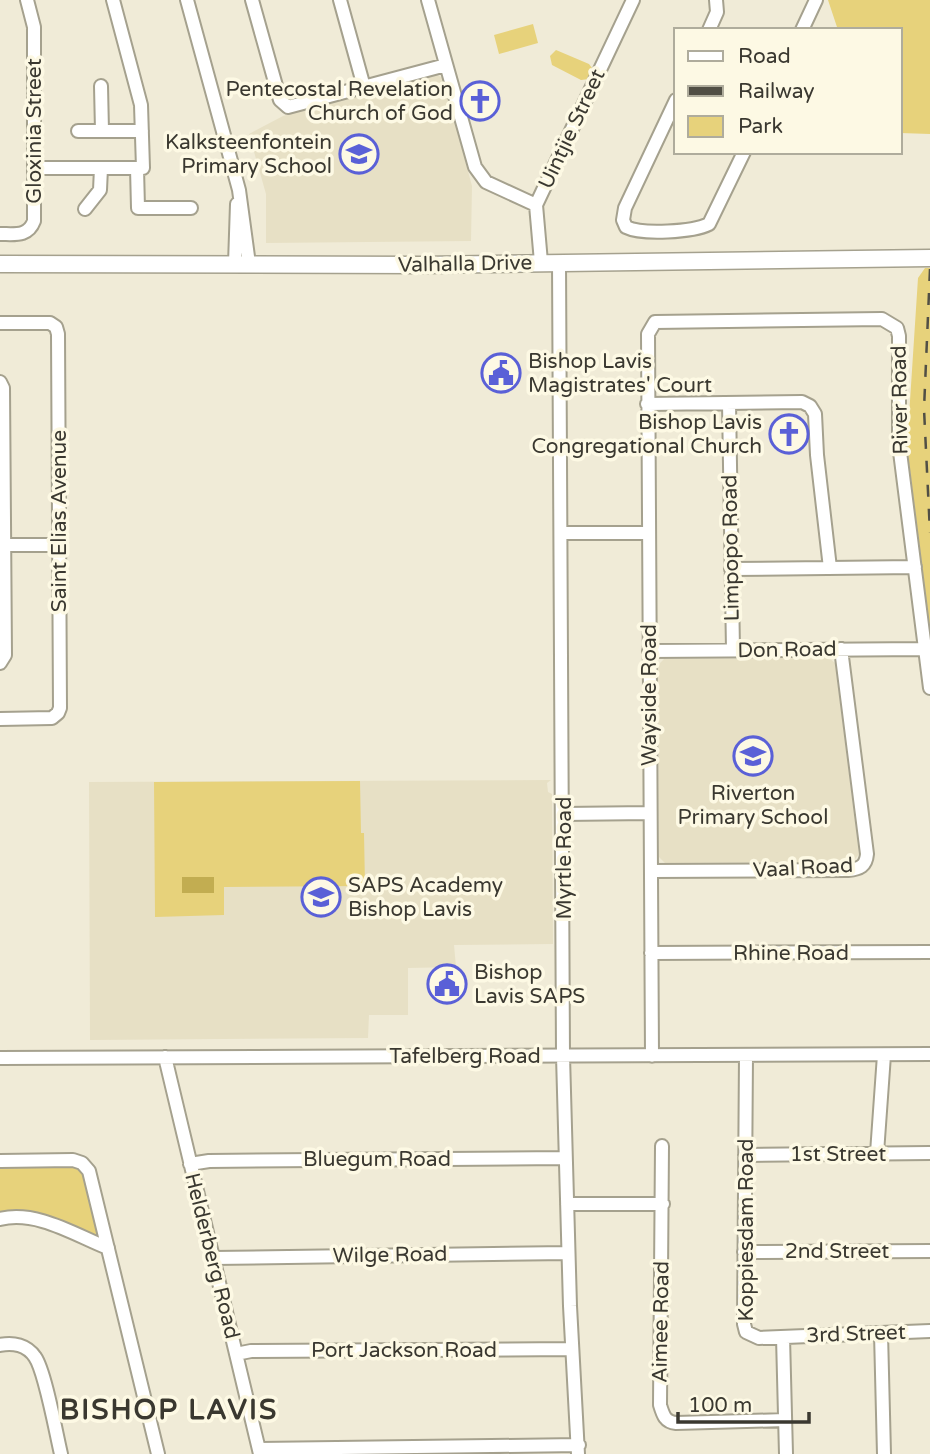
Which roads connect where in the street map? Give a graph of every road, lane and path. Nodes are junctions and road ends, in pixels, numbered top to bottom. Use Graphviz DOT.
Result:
graph roads {
  1 [pos="27,0"];
  2 [pos="113,0"];
  3 [pos="187,0"];
  4 [pos="253,0"];
  5 [pos="340,0"];
  6 [pos="428,0"];
  7 [pos="633,0"];
  8 [pos="716,0"];
  9 [pos="816,0"];
  10 [pos="710,28"];
  11 [pos="803,28"];
  12 [pos="446,65"];
  13 [pos="101,86"];
  14 [pos="364,87"];
  15 [pos="674,104"];
  16 [pos="78,131"];
  17 [pos="102,131"];
  18 [pos="142,131"];
  19 [pos="743,154"];
  20 [pos="35,167"];
  21 [pos="101,168"];
  22 [pos="137,168"];
  23 [pos="536,205"];
  24 [pos="191,208"];
  25 [pos="85,209"];
  26 [pos="0,234"];
  27 [pos="928,258"];
  28 [pos="541,262"];
  29 [pos="559,262"];
  30 [pos="0,264"];
  31 [pos="242,264"];
  32 [pos="0,323"];
  33 [pos="648,334"];
  34 [pos="0,382"];
  35 [pos="729,403"];
  36 [pos="648,404"];
  37 [pos="2,490"];
  38 [pos="562,533"];
  39 [pos="648,533"];
  40 [pos="2,545"];
  41 [pos="59,545"];
  42 [pos="915,567"];
  43 [pos="830,568"];
  44 [pos="731,569"];
  45 [pos="841,649"];
  46 [pos="925,649"];
  47 [pos="733,650"];
  48 [pos="649,651"];
  49 [pos="0,663"];
  50 [pos="930,688"];
  51 [pos="0,719"];
  52 [pos="650,813"];
  53 [pos="563,814"];
  54 [pos="651,871"];
  55 [pos="930,952"];
  56 [pos="651,953"];
  57 [pos="930,1054"];
  58 [pos="884,1055"];
  59 [pos="563,1056"];
  60 [pos="652,1056"];
  61 [pos="746,1056"];
  62 [pos="164,1057"];
  63 [pos="0,1058"];
  64 [pos="662,1146"];
  65 [pos="877,1153"];
  66 [pos="930,1153"];
  67 [pos="745,1154"];
  68 [pos="565,1158"];
  69 [pos="0,1161"];
  70 [pos="190,1164"];
  71 [pos="567,1204"];
  72 [pos="663,1204"];
  73 [pos="0,1219"];
  74 [pos="108,1248"];
  75 [pos="930,1251"];
  76 [pos="744,1252"];
  77 [pos="568,1254"];
  78 [pos="213,1258"];
  79 [pos="930,1331"];
  80 [pos="881,1333"];
  81 [pos="783,1337"];
  82 [pos="0,1345"];
  83 [pos="572,1349"];
  84 [pos="236,1354"];
  85 [pos="785,1420"];
  86 [pos="578,1449"];
  87 [pos="260,1452"];
  88 [pos="61,1454"];
  89 [pos="158,1454"];
  90 [pos="786,1454"];
  91 [pos="884,1454"];
  1 -- 20 [label="street, Gloxinia Street"];
  2 -- 18 [label="street"];
  3 -- 31 [label="street"];
  4 -- 14 [label="street"];
  5 -- 14 [label="street"];
  6 -- 12 [label="street"];
  7 -- 23 [label="street, Uintjie Street"];
  8 -- 10 [label="street"];
  9 -- 11 [label="street"];
  12 -- 14 [label="street"];
  12 -- 23 [label="street"];
  13 -- 17 [label="street"];
  15 -- 19 [label="street"];
  16 -- 17 [label="street"];
  17 -- 18 [label="street"];
  18 -- 22 [label="street"];
  20 -- 21 [label="street"];
  20 -- 26 [label="street, Gloxinia Street"];
  21 -- 22 [label="street"];
  21 -- 25 [label="street"];
  22 -- 24 [label="street"];
  23 -- 28 [label="street, Uintjie Street"];
  27 -- 29 [label="main road, Valhalla Drive"];
  28 -- 29 [label="main road, Valhalla Drive"];
  28 -- 31 [label="main road, Valhalla Drive"];
  29 -- 38 [label="street, Myrtle Road"];
  30 -- 31 [label="main road, Valhalla Drive"];
  32 -- 41 [label="street, Saint Elias Avenue"];
  33 -- 36 [label="street, Wayside Road"];
  33 -- 42 [label="street, River Road"];
  34 -- 37 [label="street"];
  35 -- 36 [label="street"];
  35 -- 43 [label="street"];
  35 -- 44 [label="street, Limpopo Road"];
  36 -- 39 [label="street, Wayside Road"];
  37 -- 40 [label="street"];
  38 -- 39 [label="street"];
  38 -- 53 [label="street, Myrtle Road"];
  39 -- 48 [label="street, Wayside Road"];
  40 -- 41 [label="street"];
  40 -- 49 [label="street"];
  41 -- 51 [label="street, Saint Elias Avenue"];
  42 -- 43 [label="street"];
  42 -- 46 [label="street, River Road"];
  43 -- 44 [label="street"];
  44 -- 47 [label="street, Limpopo Road"];
  45 -- 46 [label="street, Don Road"];
  45 -- 47 [label="street, Don Road"];
  45 -- 54 [label="street, Vaal Road"];
  46 -- 50 [label="street, River Road"];
  47 -- 48 [label="street, Don Road"];
  48 -- 52 [label="street, Wayside Road"];
  52 -- 53 [label="street"];
  52 -- 54 [label="street, Wayside Road"];
  53 -- 59 [label="street, Myrtle Road"];
  54 -- 56 [label="street, Wayside Road"];
  55 -- 56 [label="street, Rhine Road"];
  56 -- 60 [label="street, Wayside Road"];
  57 -- 58 [label="street, Tafelberg Road"];
  58 -- 61 [label="street, Tafelberg Road"];
  58 -- 65 [label="street"];
  59 -- 60 [label="street, Tafelberg Road"];
  59 -- 62 [label="street, Tafelberg Road"];
  59 -- 68 [label="street, Myrtle Road"];
  60 -- 61 [label="street, Tafelberg Road"];
  61 -- 67 [label="street, Koppiesdam Road"];
  62 -- 63 [label="street, Tafelberg Road"];
  62 -- 70 [label="street, Helderberg Road"];
  64 -- 72 [label="street, Aimee Road"];
  65 -- 66 [label="street, 1st Street"];
  65 -- 67 [label="street, 1st Street"];
  67 -- 76 [label="street, Koppiesdam Road"];
  68 -- 70 [label="street, Bluegum Road"];
  68 -- 71 [label="street, Myrtle Road"];
  69 -- 74 [label="street"];
  70 -- 78 [label="street, Helderberg Road"];
  71 -- 72 [label="street"];
  71 -- 77 [label="street, Myrtle Road"];
  72 -- 85 [label="street, Aimee Road"];
  73 -- 74 [label="street"];
  74 -- 89 [label="street"];
  75 -- 76 [label="street, 2nd Street"];
  76 -- 81 [label="street, Koppiesdam Road"];
  77 -- 78 [label="street, Wilge Road"];
  77 -- 83 [label="street, Myrtle Road"];
  78 -- 84 [label="street, Helderberg Road"];
  79 -- 80 [label="street, 3rd Street"];
  80 -- 81 [label="street, 3rd Street"];
  80 -- 91 [label="street"];
  81 -- 85 [label="street, Koppiesdam Road"];
  82 -- 88 [label="street"];
  83 -- 84 [label="street, Port Jackson Road"];
  83 -- 86 [label="street, Myrtle Road"];
  84 -- 87 [label="street, Helderberg Road"];
  85 -- 90 [label="street, Koppiesdam Road"];
  86 -- 87 [label="street"];
}
